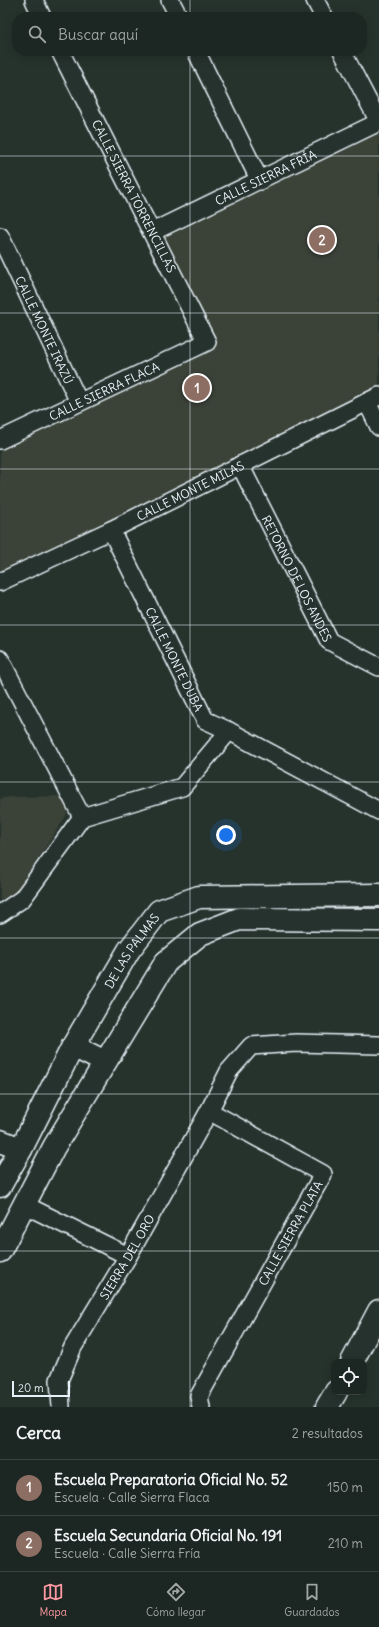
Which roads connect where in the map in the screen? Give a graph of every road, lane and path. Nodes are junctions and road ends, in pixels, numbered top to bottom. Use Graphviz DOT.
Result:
graph roads {
  1 [pos="34,0"];
  2 [pos="170,0"];
  3 [pos="315,0"];
  4 [pos="40,12"];
  5 [pos="176,12"];
  6 [pos="321,12"];
  7 [pos="63,56"];
  8 [pos="198,56"];
  9 [pos="345,56"];
  10 [pos="379,122"];
  11 [pos="260,181"];
  12 [pos="152,232"];
  13 [pos="0,236"];
  14 [pos="207,342"];
  15 [pos="373,399"];
  16 [pos="79,402"];
  17 [pos="379,427"];
  18 [pos="0,440"];
  19 [pos="240,465"];
  20 [pos="111,530"];
  21 [pos="0,582"];
  22 [pos="0,658"];
  23 [pos="379,667"];
  24 [pos="229,731"];
  25 [pos="379,811"];
  26 [pos="82,817"];
  27 [pos="379,895"];
  28 [pos="0,914"];
  29 [pos="379,920"];
  30 [pos="379,1045"];
  31 [pos="73,1046"];
  32 [pos="105,1062"];
  33 [pos="209,1111"];
  34 [pos="0,1141"];
  35 [pos="21,1149"];
  36 [pos="0,1186"];
  37 [pos="25,1205"];
  38 [pos="0,1251"];
  39 [pos="128,1256"];
  40 [pos="379,1311"];
  41 [pos="354,1359"];
  42 [pos="334,1395"];
  43 [pos="61,1407"];
  44 [pos="201,1407"];
  45 [pos="327,1407"];
  1 -- 4 [label="street"];
  2 -- 5 [label="street"];
  3 -- 6 [label="street"];
  7 -- 12 [label="street, CALLE SIERRA TORRENCILLAS"];
  8 -- 11 [label="street"];
  9 -- 10 [label="street"];
  10 -- 11 [label="street, CALLE SIERRA FRÍA"];
  11 -- 12 [label="street, CALLE SIERRA FRÍA"];
  12 -- 14 [label="street, CALLE SIERRA TORRENCILLAS"];
  13 -- 16 [label="street, CALLE MONTE IRAZÚ"];
  14 -- 16 [label="street, CALLE SIERRA FLACA"];
  15 -- 17 [label="street"];
  15 -- 19 [label="street, CALLE MONTE MILAS"];
  16 -- 18 [label="street, CALLE SIERRA FLACA"];
  19 -- 20 [label="street, CALLE MONTE MILAS"];
  19 -- 23 [label="street, RETORNO DE LOS ANDES"];
  20 -- 21 [label="street, CALLE MONTE MILAS"];
  20 -- 24 [label="street, CALLE MONTE DUBA"];
  22 -- 26 [label="street"];
  24 -- 25 [label="street, CALLE MONTE DUBA"];
  24 -- 26 [label="street"];
  26 -- 28 [label="street"];
  27 -- 31 [label="street, DE LAS PALMAS"];
  29 -- 32 [label="street"];
  30 -- 33 [label="street, SIERRA DEL ORO"];
  31 -- 32 [label="street"];
  31 -- 35 [label="street, DE LAS PALMAS"];
  32 -- 37 [label="street"];
  33 -- 39 [label="street, SIERRA DEL ORO"];
  33 -- 44 [label="street, CALLE SIERRA PLATA"];
  34 -- 35 [label="street"];
  35 -- 36 [label="street, DE LAS PALMAS"];
  37 -- 38 [label="street"];
  37 -- 39 [label="street"];
  39 -- 43 [label="street, SIERRA DEL ORO"];
  40 -- 41 [label="street"];
  42 -- 45 [label="street"];
}
